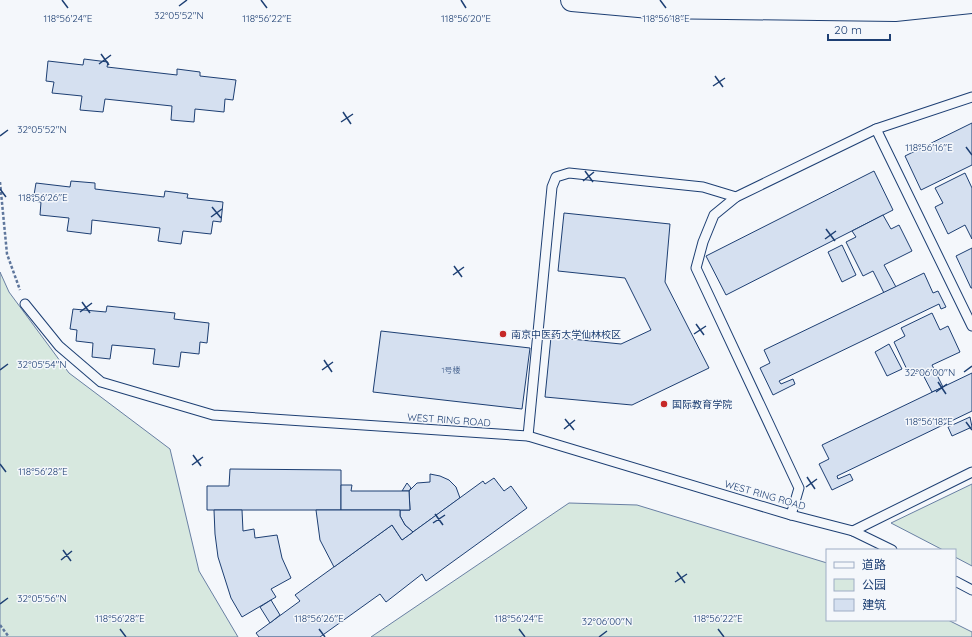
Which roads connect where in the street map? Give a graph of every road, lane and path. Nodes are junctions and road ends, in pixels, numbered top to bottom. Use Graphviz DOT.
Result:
graph roads {
  1 [pos="572,0"];
  2 [pos="972,2"];
  3 [pos="972,97"];
  4 [pos="876,129"];
  5 [pos="0,182"];
  6 [pos="736,197"];
  7 [pos="25,304"];
  8 [pos="972,326"];
  9 [pos="528,436"];
  10 [pos="972,472"];
  11 [pos="791,515"];
  12 [pos="853,531"];
  13 [pos="890,549"];
  14 [pos="956,582"];
  15 [pos="972,590"];
  16 [pos="0,624"];
  17 [pos="9,637"];
  1 -- 2 [label="main road"];
  3 -- 4 [label="lane"];
  4 -- 6 [label="lane"];
  4 -- 8 [label="lane"];
  5 -- 7 [label="path"];
  6 -- 9 [label="lane"];
  6 -- 11 [label="lane"];
  7 -- 9 [label="lane, WEST RING ROAD"];
  9 -- 11 [label="lane, WEST RING ROAD"];
  10 -- 12 [label="lane"];
  11 -- 12 [label="lane, WEST RING ROAD"];
  12 -- 13 [label="lane, WEST RING ROAD"];
  14 -- 15 [label="lane"];
  16 -- 17 [label="path"];
}
